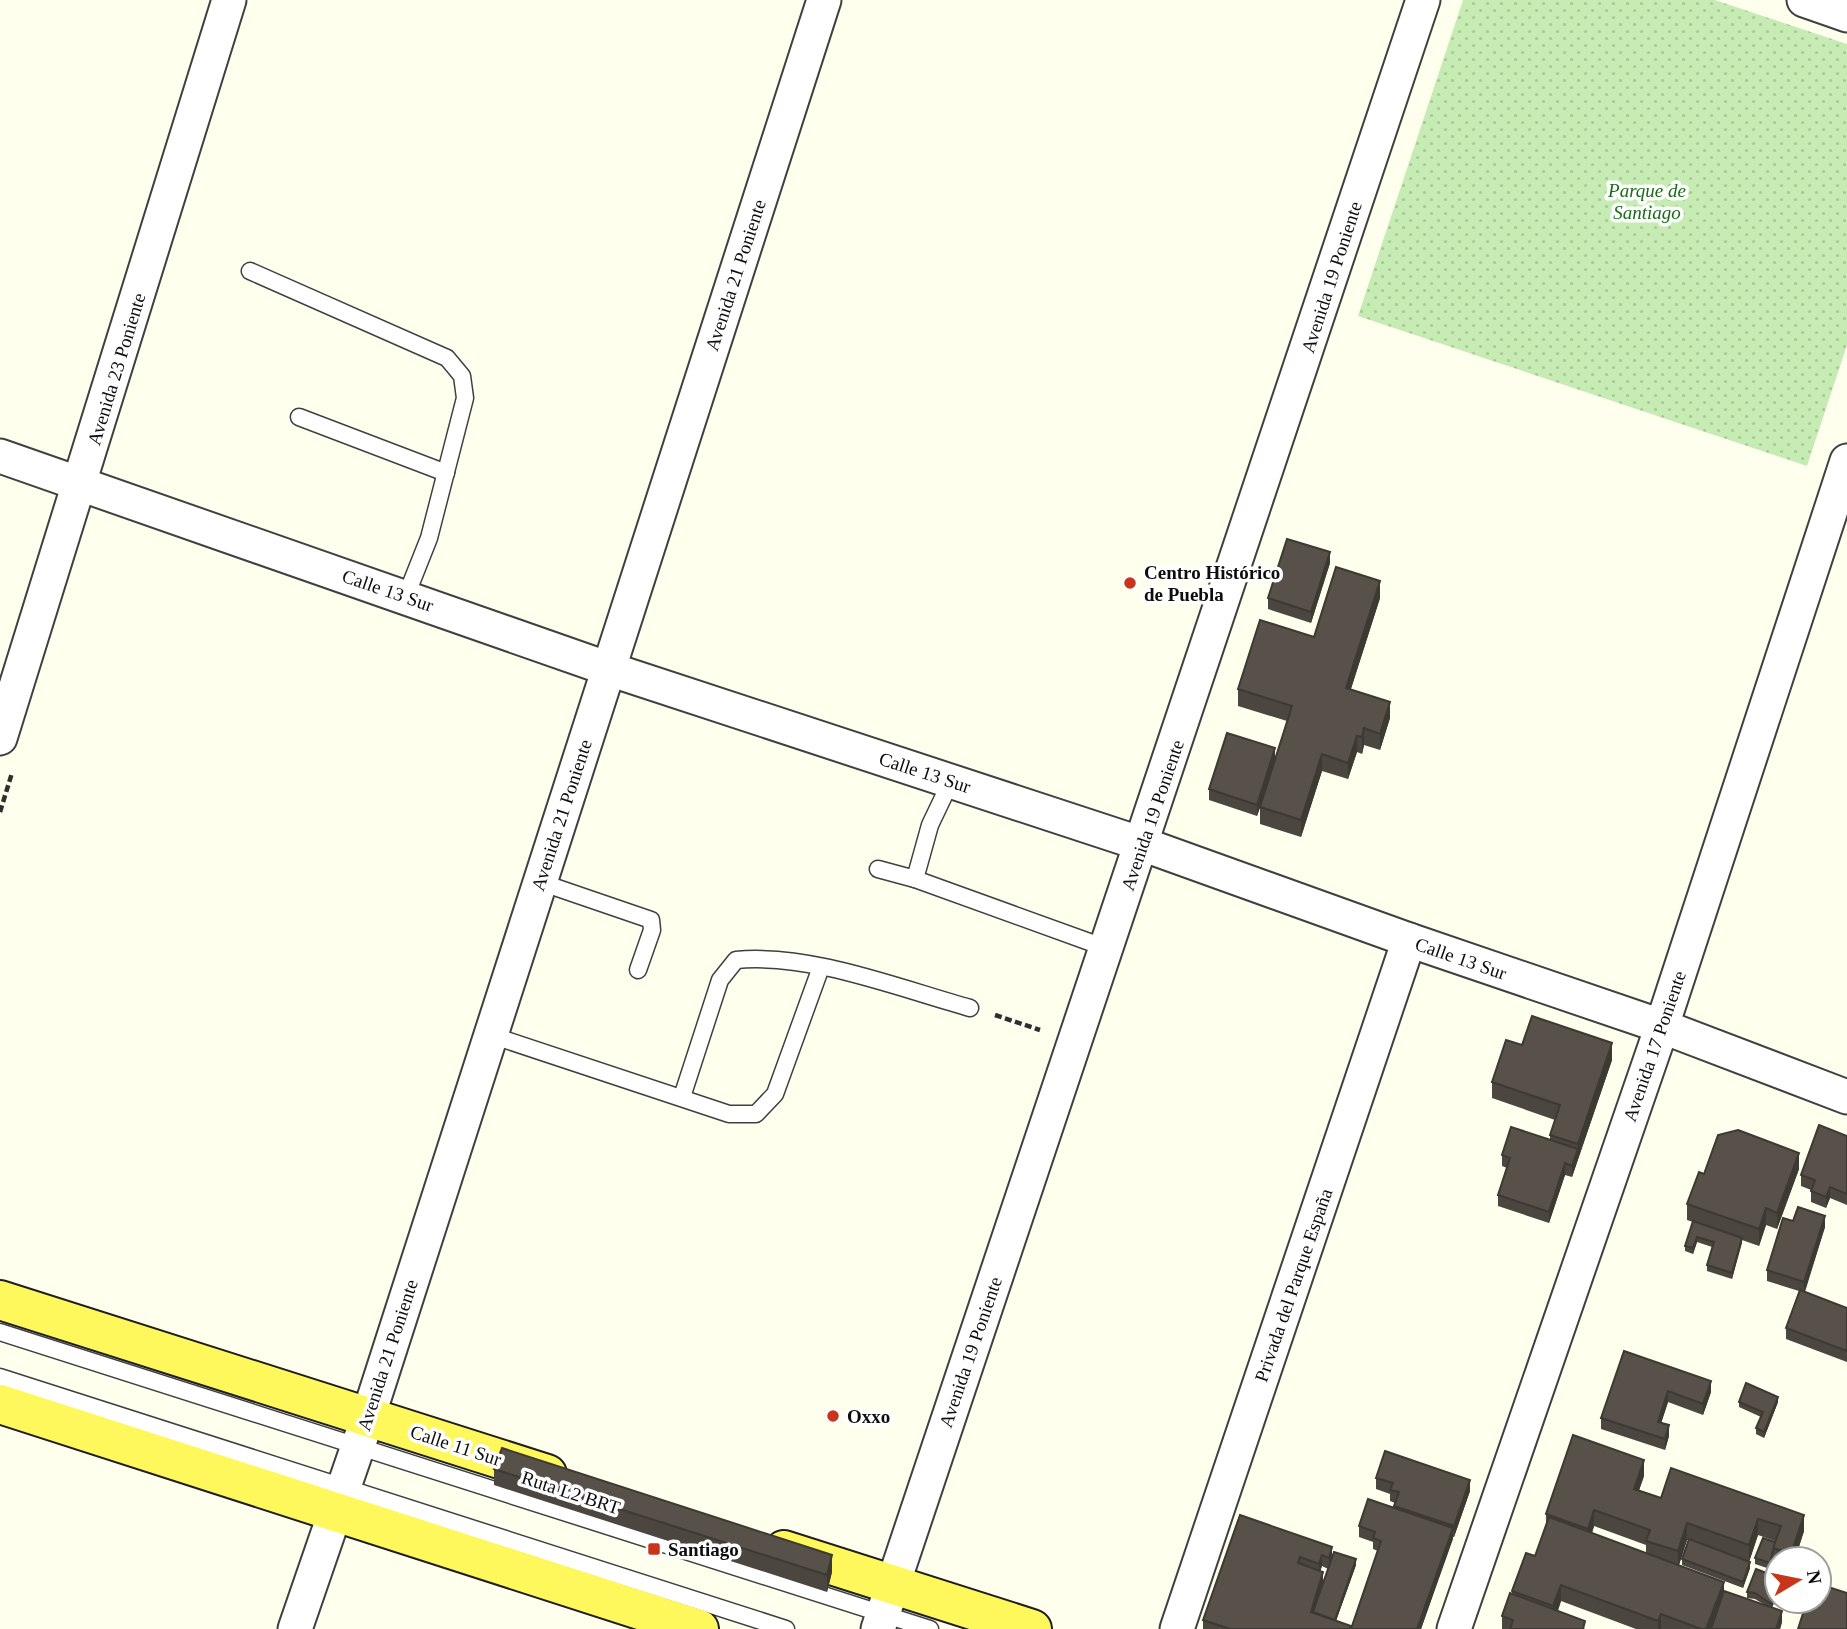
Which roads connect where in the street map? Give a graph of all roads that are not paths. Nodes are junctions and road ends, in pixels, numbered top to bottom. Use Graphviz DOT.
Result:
graph roads {
  1 [pos="229,0"];
  2 [pos="824,0"];
  3 [pos="1423,0"];
  4 [pos="1804,0"];
  5 [pos="1847,15"];
  6 [pos="250,271"];
  7 [pos="299,417"];
  8 [pos="0,456"];
  9 [pos="1847,460"];
  10 [pos="446,474"];
  11 [pos="80,484"];
  12 [pos="406,596"];
  13 [pos="608,669"];
  14 [pos="0,738"];
  15 [pos="951,781"];
  16 [pos="1142,844"];
  17 [pos="878,869"];
  18 [pos="915,879"];
  19 [pos="540,883"];
  20 [pos="1409,940"];
  21 [pos="1106,948"];
  22 [pos="821,967"];
  23 [pos="638,970"];
  24 [pos="970,1007"];
  25 [pos="1661,1026"];
  26 [pos="491,1035"];
  27 [pos="682,1097"];
  28 [pos="1847,1097"];
  29 [pos="0,1300"];
  30 [pos="0,1332"];
  31 [pos="0,1377"];
  32 [pos="0,1404"];
  33 [pos="363,1432"];
  34 [pos="339,1500"];
  35 [pos="884,1609"];
  36 [pos="295,1629"];
  37 [pos="699,1629"];
  38 [pos="786,1629"];
  39 [pos="930,1629"];
  40 [pos="1032,1629"];
  41 [pos="1177,1629"];
  42 [pos="1454,1629"];
  1 -- 11 [label="street, Avenida 23 Poniente"];
  2 -- 13 [label="street, Avenida 21 Poniente"];
  3 -- 16 [label="street, Avenida 19 Poniente"];
  4 -- 5 [label="street"];
  6 -- 10 [label="lane"];
  7 -- 10 [label="lane"];
  8 -- 11 [label="street, Calle 13 Sur"];
  9 -- 25 [label="street, Avenida 17 Poniente"];
  10 -- 12 [label="lane"];
  11 -- 12 [label="street, Calle 13 Sur"];
  11 -- 14 [label="street, Avenida 23 Poniente"];
  12 -- 13 [label="street, Calle 13 Sur"];
  13 -- 15 [label="street, Calle 13 Sur"];
  13 -- 19 [label="street, Avenida 21 Poniente"];
  15 -- 16 [label="street, Calle 13 Sur"];
  15 -- 18 [label="lane"];
  16 -- 20 [label="street, Calle 13 Sur"];
  16 -- 21 [label="street, Avenida 19 Poniente"];
  17 -- 18 [label="lane"];
  18 -- 21 [label="lane"];
  19 -- 23 [label="lane"];
  19 -- 26 [label="street, Avenida 21 Poniente"];
  20 -- 25 [label="street, Calle 13 Sur"];
  20 -- 41 [label="street, Privada del Parque España"];
  21 -- 35 [label="street, Avenida 19 Poniente"];
  22 -- 24 [label="lane"];
  22 -- 27 [label="lane"];
  22 -- 27 [label="lane"];
  25 -- 28 [label="street, Calle 13 Sur"];
  25 -- 42 [label="street, Avenida 17 Poniente"];
  26 -- 27 [label="lane"];
  26 -- 33 [label="street, Avenida 21 Poniente"];
  29 -- 33 [label="main road, Calle 11 Sur"];
  30 -- 33 [label="lane"];
  31 -- 34 [label="lane"];
  32 -- 34 [label="main road"];
  33 -- 34 [label="street, Avenida 21 Poniente"];
  33 -- 35 [label="main road, Calle 11 Sur"];
  34 -- 36 [label="street, Avenida 21 Poniente"];
  34 -- 37 [label="main road"];
  34 -- 38 [label="lane"];
  35 -- 39 [label="lane"];
  35 -- 40 [label="main road, Calle 11 Sur"];
}
